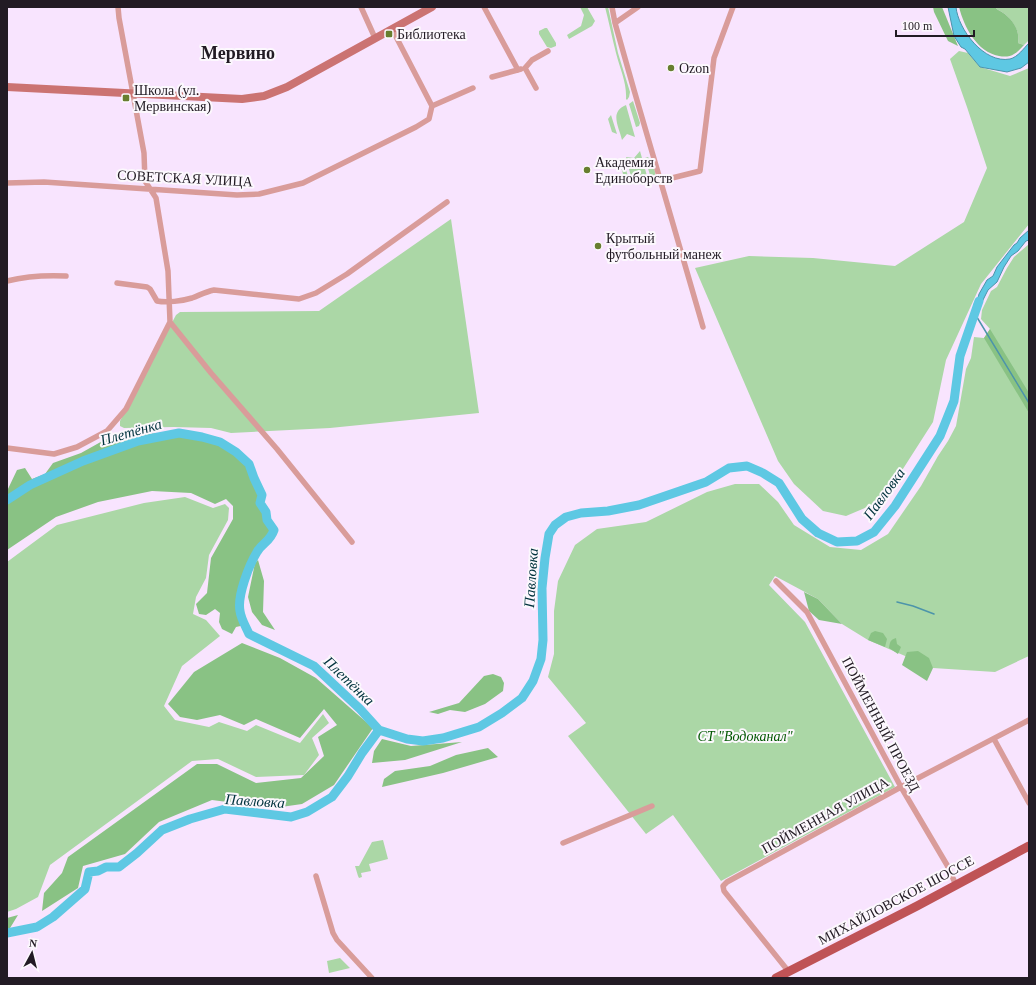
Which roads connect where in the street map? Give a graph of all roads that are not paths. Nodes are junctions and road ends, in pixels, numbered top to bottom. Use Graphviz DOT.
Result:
graph roads {
  1 [pos="118,7"];
  2 [pos="361,7"];
  3 [pos="432,7"];
  4 [pos="484,7"];
  5 [pos="612,7"];
  6 [pos="638,7"];
  7 [pos="733,7"];
  8 [pos="615,23"];
  9 [pos="392,29"];
  10 [pos="375,38"];
  11 [pos="548,51"];
  12 [pos="525,68"];
  13 [pos="518,70"];
  14 [pos="492,77"];
  15 [pos="7,87"];
  16 [pos="473,88"];
  17 [pos="536,88"];
  18 [pos="133,94"];
  19 [pos="432,106"];
  20 [pos="660,181"];
  21 [pos="7,183"];
  22 [pos="150,190"];
  23 [pos="447,202"];
  24 [pos="66,276"];
  25 [pos="7,281"];
  26 [pos="117,283"];
  27 [pos="170,302"];
  28 [pos="170,322"];
  29 [pos="703,326"];
  30 [pos="7,448"];
  31 [pos="352,542"];
  32 [pos="776,582"];
  33 [pos="1029,720"];
  34 [pos="994,739"];
  35 [pos="901,787"];
  36 [pos="1029,803"];
  37 [pos="652,806"];
  38 [pos="563,842"];
  39 [pos="1029,846"];
  40 [pos="316,876"];
  41 [pos="956,885"];
  42 [pos="789,972"];
  43 [pos="372,978"];
  44 [pos="776,978"];
  1 -- 18 [label="street"];
  2 -- 10 [label="street"];
  3 -- 9 [label="street"];
  4 -- 13 [label="street"];
  5 -- 8 [label="street"];
  6 -- 8 [label="street"];
  7 -- 20 [label="street"];
  8 -- 20 [label="street"];
  9 -- 10 [label="street"];
  9 -- 19 [label="street"];
  10 -- 18 [label="street"];
  11 -- 12 [label="street"];
  12 -- 13 [label="street"];
  12 -- 17 [label="street"];
  13 -- 14 [label="street"];
  15 -- 18 [label="street"];
  16 -- 19 [label="street"];
  18 -- 22 [label="street"];
  19 -- 22 [label="street, СОВЕТСКАЯ УЛИЦА"];
  20 -- 29 [label="street"];
  21 -- 22 [label="street, СОВЕТСКАЯ УЛИЦА"];
  22 -- 27 [label="street"];
  23 -- 27 [label="street"];
  24 -- 25 [label="street"];
  26 -- 27 [label="street"];
  27 -- 28 [label="street"];
  28 -- 30 [label="street"];
  28 -- 31 [label="street"];
  32 -- 35 [label="street, ПОЙМЕННЫЙ ПРОЕЗД"];
  33 -- 34 [label="street, ПОЙМЕННАЯ УЛИЦА"];
  34 -- 35 [label="street, ПОЙМЕННАЯ УЛИЦА"];
  34 -- 36 [label="street"];
  35 -- 41 [label="street, ПОЙМЕННЫЙ ПРОЕЗД"];
  35 -- 42 [label="street, ПОЙМЕННАЯ УЛИЦА"];
  37 -- 38 [label="street"];
  39 -- 41 [label="main road, МИХАЙЛОВСКОЕ ШОССЕ"];
  40 -- 43 [label="street"];
  41 -- 42 [label="main road, МИХАЙЛОВСКОЕ ШОССЕ"];
  42 -- 44 [label="main road, МИХАЙЛОВСКОЕ ШОССЕ"];
}
